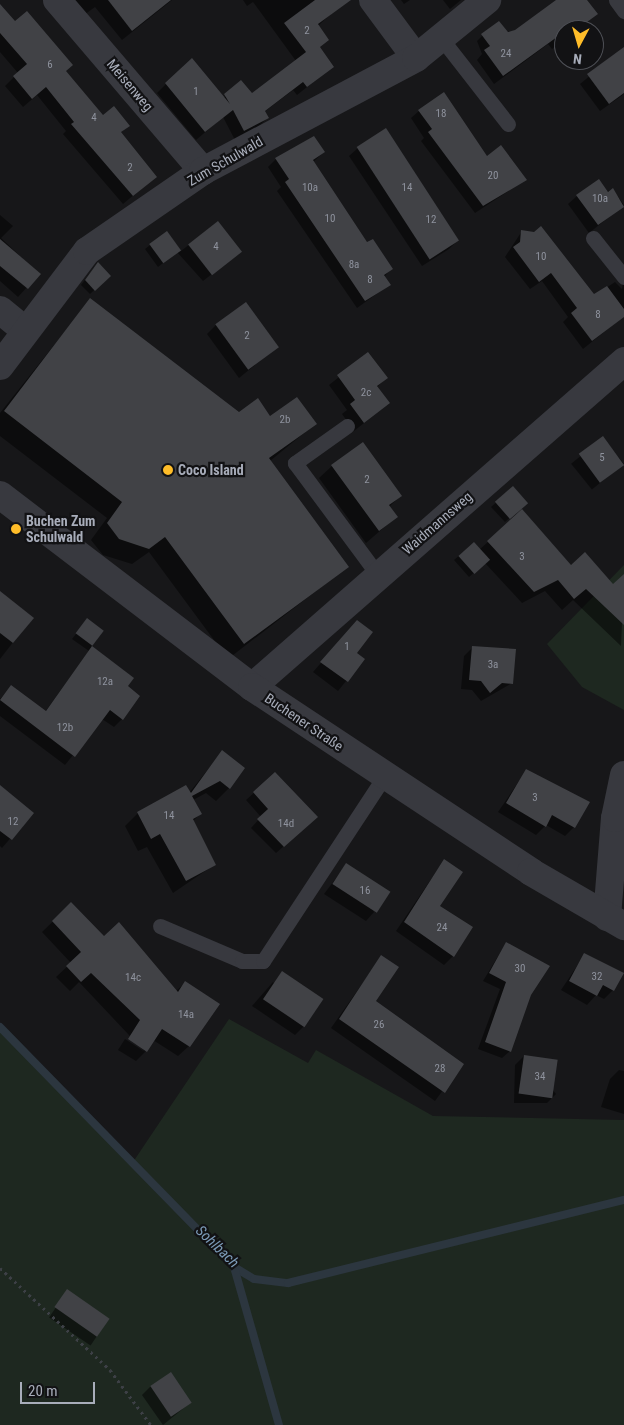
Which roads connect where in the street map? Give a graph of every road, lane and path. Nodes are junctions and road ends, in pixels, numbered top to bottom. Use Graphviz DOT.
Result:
graph roads {
  1 [pos="57,0"];
  2 [pos="373,0"];
  3 [pos="487,0"];
  4 [pos="616,0"];
  5 [pos="624,11"];
  6 [pos="441,38"];
  7 [pos="416,58"];
  8 [pos="508,124"];
  9 [pos="203,171"];
  10 [pos="593,238"];
  11 [pos="624,277"];
  12 [pos="0,310"];
  13 [pos="26,331"];
  14 [pos="624,361"];
  15 [pos="0,366"];
  16 [pos="347,426"];
  17 [pos="0,495"];
  18 [pos="378,575"];
  19 [pos="252,687"];
  20 [pos="624,775"];
  21 [pos="384,777"];
  22 [pos="616,922"];
  23 [pos="160,926"];
  24 [pos="0,1268"];
  25 [pos="151,1425"];
  1 -- 9 [label="street, Meisenweg"];
  2 -- 7 [label="street"];
  3 -- 6 [label="street, Zum Schulwald"];
  4 -- 5 [label="lane"];
  6 -- 7 [label="street, Zum Schulwald"];
  6 -- 8 [label="lane"];
  7 -- 9 [label="street, Zum Schulwald"];
  9 -- 13 [label="street, Zum Schulwald"];
  10 -- 11 [label="lane"];
  12 -- 13 [label="street"];
  13 -- 15 [label="street, Zum Schulwald"];
  14 -- 18 [label="street, Waidmannsweg"];
  16 -- 18 [label="lane"];
  17 -- 19 [label="street, Buchener Straße"];
  18 -- 19 [label="street, Waidmannsweg"];
  19 -- 21 [label="street, Buchener Straße"];
  20 -- 22 [label="street"];
  21 -- 22 [label="street, Buchener Straße"];
  21 -- 23 [label="lane"];
  24 -- 25 [label="path"];
}
